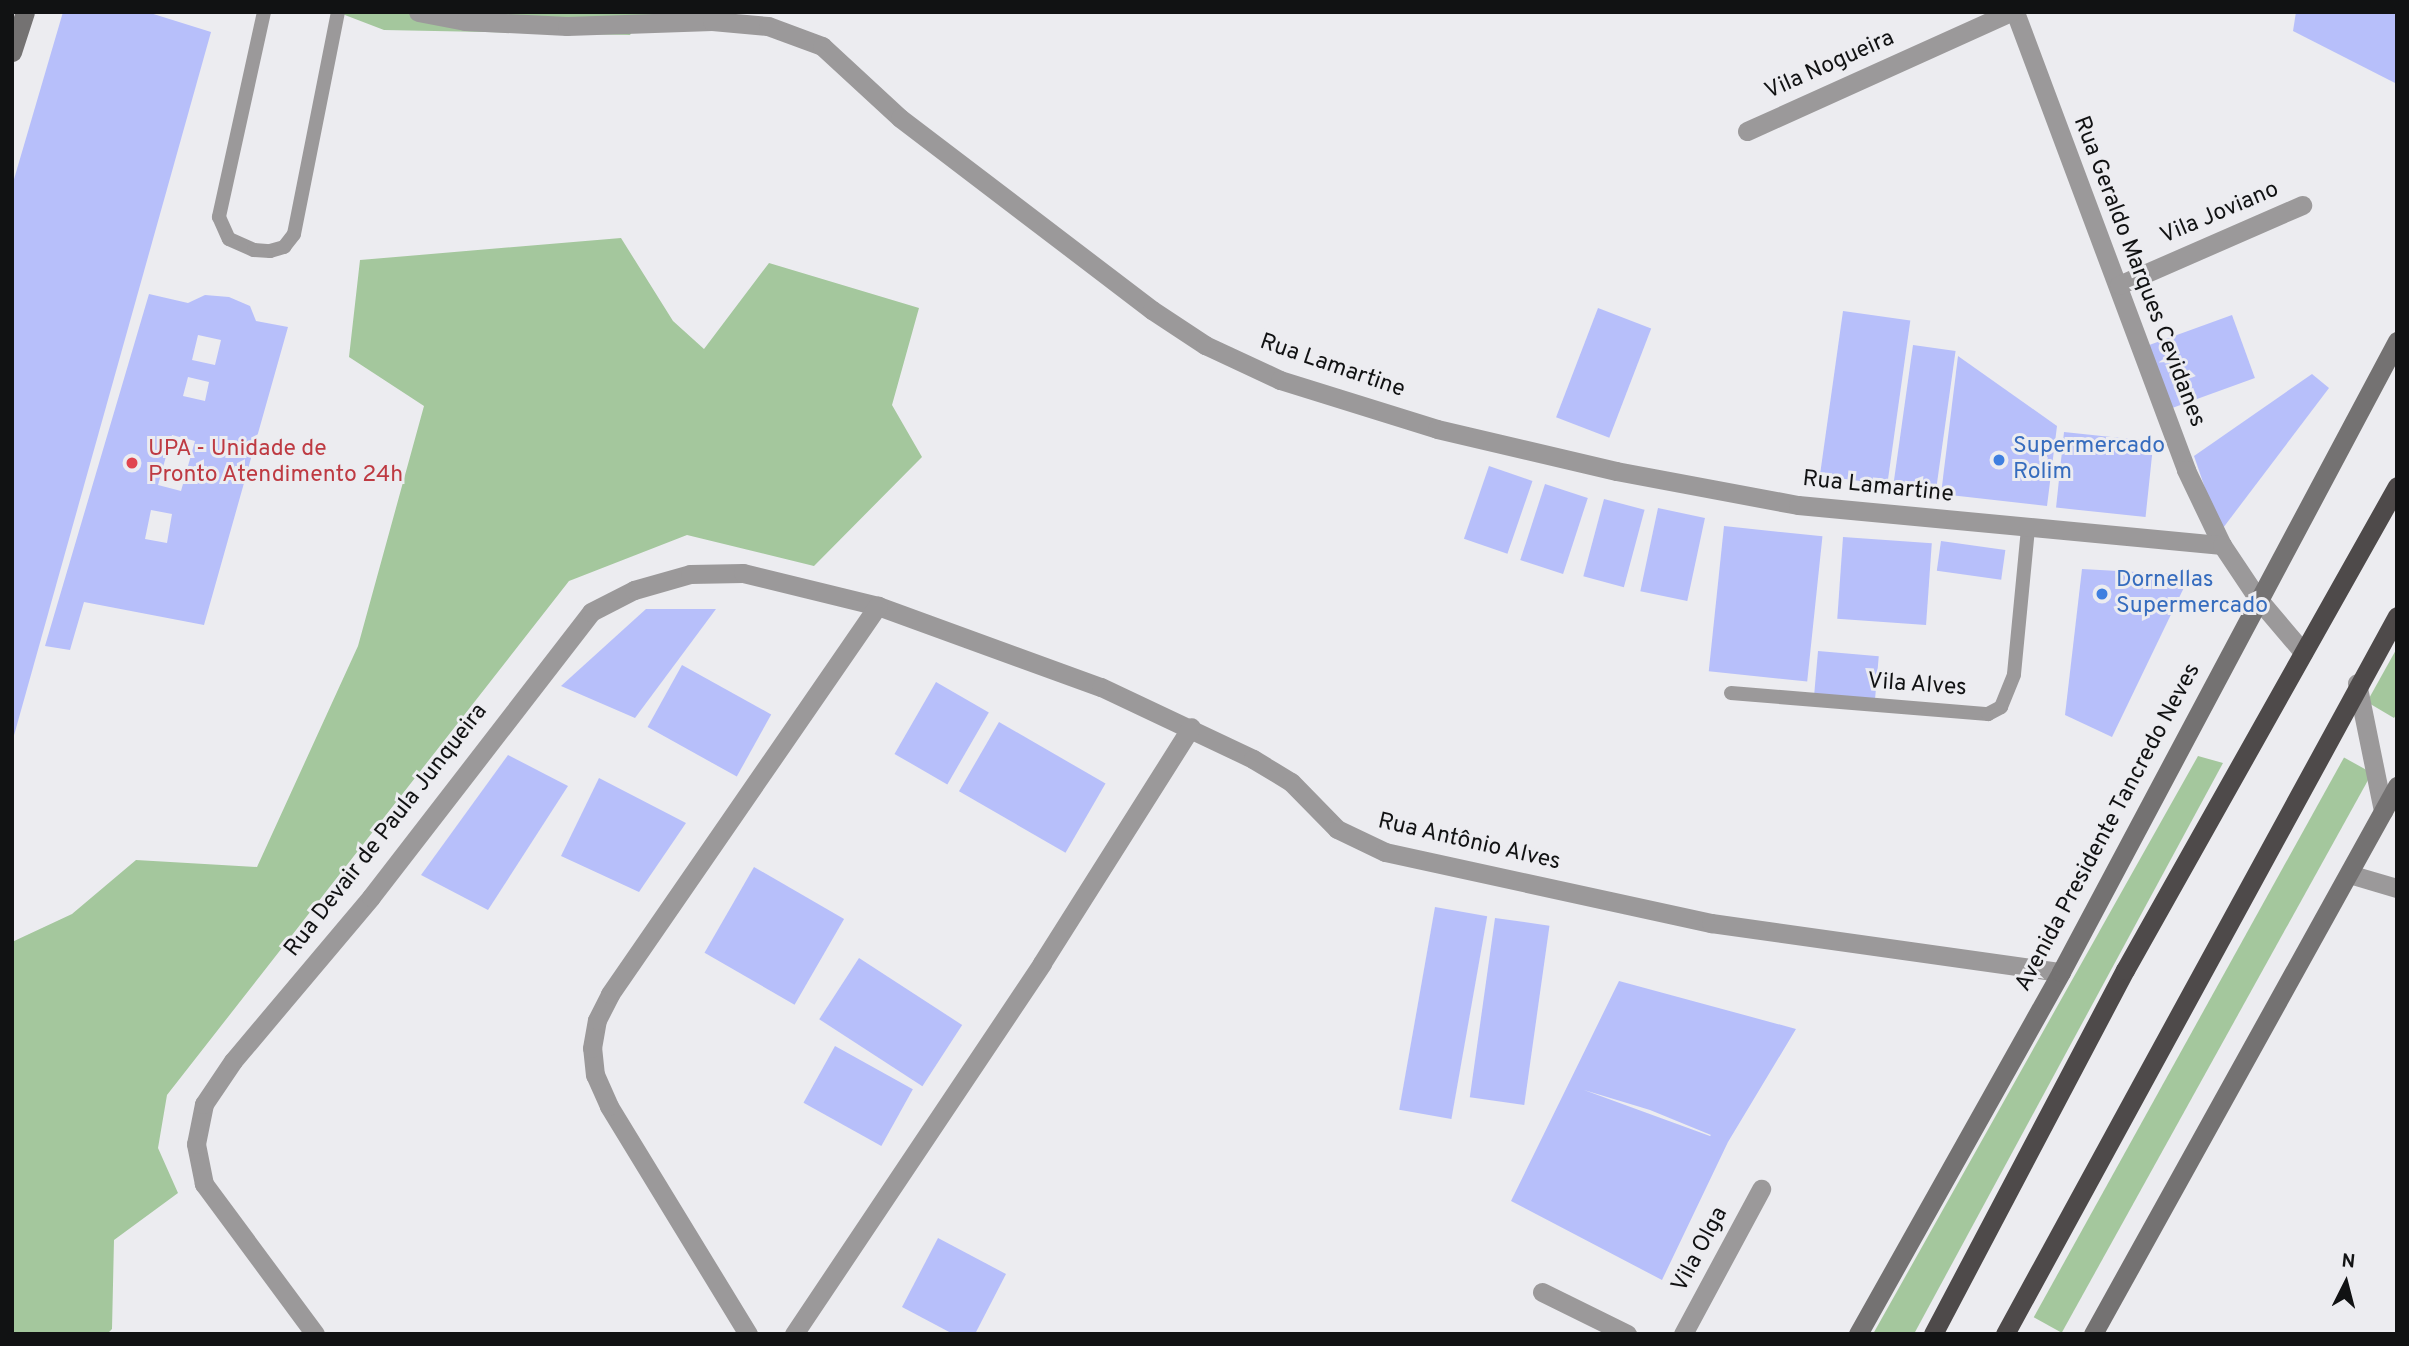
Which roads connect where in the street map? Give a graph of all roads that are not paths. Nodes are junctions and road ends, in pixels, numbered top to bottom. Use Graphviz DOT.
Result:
graph roads {
  1 [pos="25,12"];
  2 [pos="264,12"];
  3 [pos="338,12"];
  4 [pos="418,12"];
  5 [pos="2013,12"];
  6 [pos="12,52"];
  7 [pos="1747,131"];
  8 [pos="2302,205"];
  9 [pos="2119,285"];
  10 [pos="2397,341"];
  11 [pos="2397,486"];
  12 [pos="2028,529"];
  13 [pos="2222,545"];
  14 [pos="2258,599"];
  15 [pos="878,606"];
  16 [pos="2397,616"];
  17 [pos="2303,652"];
  18 [pos="2357,683"];
  19 [pos="1731,693"];
  20 [pos="1191,727"];
  21 [pos="2397,786"];
  22 [pos="2383,811"];
  23 [pos="2349,874"];
  24 [pos="2397,888"];
  25 [pos="2061,972"];
  26 [pos="1761,1189"];
  27 [pos="1542,1292"];
  28 [pos="315,1334"];
  29 [pos="748,1334"];
  30 [pos="794,1334"];
  31 [pos="1627,1334"];
  32 [pos="1683,1334"];
  33 [pos="1858,1334"];
  34 [pos="1933,1334"];
  35 [pos="2005,1334"];
  36 [pos="2093,1334"];
  1 -- 6 [label="main road"];
  2 -- 3 [label="lane"];
  4 -- 12 [label="street, Rua Lamartine"];
  5 -- 7 [label="street, Vila Nogueira"];
  5 -- 9 [label="street, Rua Geraldo Marques Cevidanes"];
  8 -- 9 [label="street, Vila Joviano"];
  9 -- 13 [label="street, Rua Geraldo Marques Cevidanes"];
  10 -- 14 [label="main road, Avenida Presidente Tancredo Neves"];
  11 -- 17 [label="highway"];
  12 -- 13 [label="street, Rua Lamartine"];
  12 -- 19 [label="lane, Vila Alves"];
  13 -- 14 [label="street"];
  14 -- 17 [label="street"];
  14 -- 25 [label="main road, Avenida Presidente Tancredo Neves"];
  15 -- 20 [label="street, Rua Antônio Alves"];
  15 -- 28 [label="street, Rua Devair de Paula Junqueira"];
  15 -- 29 [label="street"];
  16 -- 18 [label="highway"];
  17 -- 34 [label="highway"];
  18 -- 22 [label="street"];
  18 -- 35 [label="highway"];
  20 -- 25 [label="street, Rua Antônio Alves"];
  20 -- 30 [label="street"];
  21 -- 22 [label="main road"];
  22 -- 23 [label="main road"];
  23 -- 24 [label="street"];
  23 -- 36 [label="main road"];
  25 -- 33 [label="main road, Avenida Presidente Tancredo Neves"];
  26 -- 32 [label="street, Vila Olga"];
  27 -- 31 [label="street"];
}
